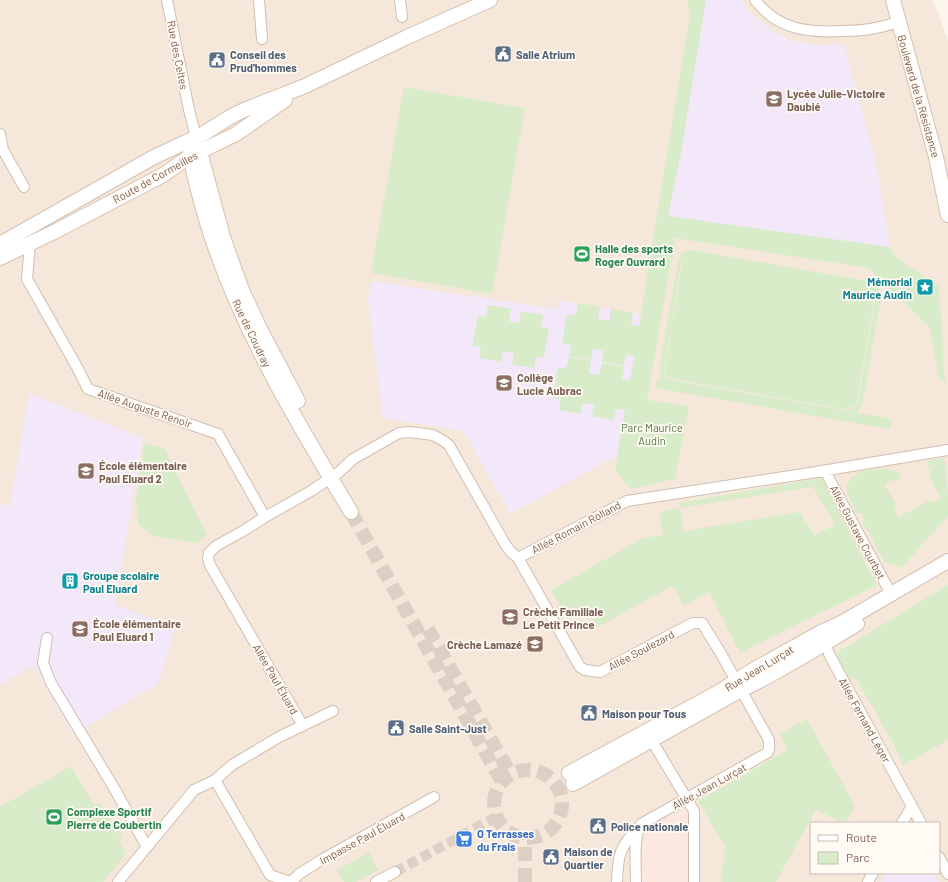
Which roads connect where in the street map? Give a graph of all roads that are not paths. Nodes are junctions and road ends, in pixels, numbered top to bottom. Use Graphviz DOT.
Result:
graph roads {
  1 [pos="168,0"];
  2 [pos="259,0"];
  3 [pos="400,0"];
  4 [pos="490,0"];
  5 [pos="755,0"];
  6 [pos="893,0"];
  7 [pos="402,17"];
  8 [pos="898,22"];
  9 [pos="262,39"];
  10 [pos="305,86"];
  11 [pos="0,134"];
  12 [pos="192,139"];
  13 [pos="1,150"];
  14 [pos="197,153"];
  15 [pos="24,187"];
  16 [pos="948,215"];
  17 [pos="0,244"];
  18 [pos="30,244"];
  19 [pos="0,258"];
  20 [pos="948,450"];
  21 [pos="825,471"];
  22 [pos="334,475"];
  23 [pos="354,510"];
  24 [pos="265,517"];
  25 [pos="518,558"];
  26 [pos="948,561"];
  27 [pos="948,570"];
  28 [pos="891,594"];
  29 [pos="823,637"];
  30 [pos="47,638"];
  31 [pos="739,685"];
  32 [pos="333,711"];
  33 [pos="302,726"];
  34 [pos="652,741"];
  35 [pos="215,780"];
  36 [pos="434,797"];
  37 [pos="688,798"];
  38 [pos="912,806"];
  39 [pos="903,822"];
  40 [pos="920,822"];
  41 [pos="638,828"];
  42 [pos="147,847"];
  43 [pos="940,859"];
  44 [pos="395,872"];
  45 [pos="948,874"];
  46 [pos="118,882"];
  47 [pos="290,882"];
  48 [pos="376,882"];
  49 [pos="617,882"];
  50 [pos="636,882"];
  51 [pos="694,882"];
  1 -- 12 [label="street, Rue des Celtes"];
  2 -- 9 [label="street"];
  3 -- 7 [label="street"];
  4 -- 10 [label="street, Route de Cormeilles"];
  5 -- 8 [label="street"];
  6 -- 8 [label="street, Boulevard de la Résistance"];
  8 -- 16 [label="street, Boulevard de la Résistance"];
  10 -- 12 [label="street, Route de Cormeilles"];
  10 -- 14 [label="street, Route de Cormeilles"];
  11 -- 13 [label="street"];
  12 -- 14 [label="street, Rue de Coudray"];
  12 -- 17 [label="street, Route de Cormeilles"];
  13 -- 15 [label="street"];
  14 -- 18 [label="street, Route de Cormeilles"];
  14 -- 22 [label="street, Rue de Coudray"];
  18 -- 19 [label="street, Route de Cormeilles"];
  18 -- 24 [label="street, Allée Auguste Renoir"];
  20 -- 21 [label="street, Allée Romain Rolland"];
  21 -- 25 [label="street, Allée Romain Rolland"];
  21 -- 28 [label="street, Allée Gustave Courbet"];
  22 -- 23 [label="street, Rue de Coudray"];
  22 -- 24 [label="street, Allée Paul Éluard"];
  22 -- 25 [label="street, Allée Romain Rolland"];
  24 -- 33 [label="street, Allée Paul Éluard"];
  25 -- 31 [label="street, Allée Soulezard"];
  26 -- 28 [label="street, Rue Jean Lurçat"];
  27 -- 29 [label="street, Rue Jean Lurçat"];
  28 -- 29 [label="street, Rue Jean Lurçat"];
  29 -- 31 [label="street, Rue Jean Lurçat"];
  29 -- 38 [label="street, Allée Fernand Léger"];
  30 -- 42 [label="street"];
  31 -- 34 [label="street, Rue Jean Lurçat"];
  31 -- 34 [label="street, Rue Jean Lurçat"];
  31 -- 37 [label="street, Allée Jean Lurçat"];
  32 -- 33 [label="street"];
  33 -- 35 [label="street, Allée Paul Éluard"];
  34 -- 37 [label="street"];
  35 -- 42 [label="street, Allée Paul Éluard"];
  35 -- 47 [label="street"];
  36 -- 47 [label="street, Impasse Paul Éluard"];
  37 -- 41 [label="street, Allée Jean Lurçat"];
  37 -- 51 [label="street"];
  38 -- 39 [label="street"];
  38 -- 40 [label="street, Allée Fernand Léger"];
  41 -- 49 [label="street, Allée Jean Lurçat"];
  41 -- 50 [label="street"];
  42 -- 46 [label="street, Allée Paul Éluard"];
  43 -- 45 [label="street"];
  44 -- 48 [label="street"];
}
